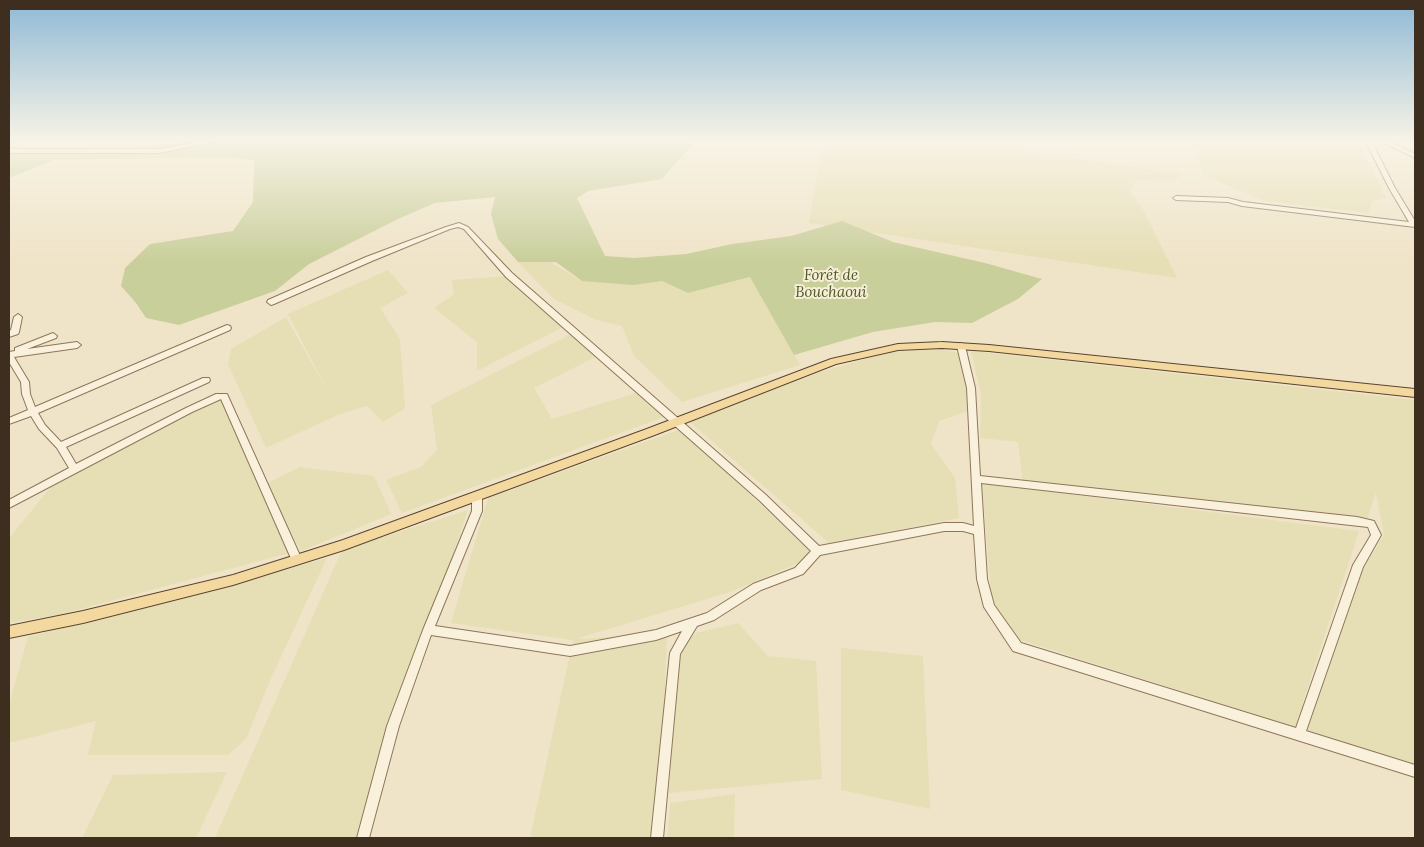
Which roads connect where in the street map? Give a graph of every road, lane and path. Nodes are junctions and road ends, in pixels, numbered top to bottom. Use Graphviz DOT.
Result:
graph roads {
  1 [pos="1389,182"];
  2 [pos="1176,198"];
  3 [pos="1415,225"];
  4 [pos="271,302"];
  5 [pos="18,317"];
  6 [pos="227,328"];
  7 [pos="9,334"];
  8 [pos="53,336"];
  9 [pos="77,345"];
  10 [pos="961,346"];
  11 [pos="9,355"];
  12 [pos="206,380"];
  13 [pos="1415,394"];
  14 [pos="33,412"];
  15 [pos="9,421"];
  16 [pos="677,422"];
  17 [pos="60,446"];
  18 [pos="75,470"];
  19 [pos="976,479"];
  20 [pos="477,496"];
  21 [pos="9,504"];
  22 [pos="979,531"];
  23 [pos="817,551"];
  24 [pos="297,560"];
  25 [pos="693,623"];
  26 [pos="428,630"];
  27 [pos="9,632"];
  28 [pos="1299,735"];
  29 [pos="1415,771"];
  30 [pos="363,838"];
  31 [pos="657,838"];
  1 -- 3 [label="street"];
  2 -- 3 [label="street"];
  4 -- 16 [label="street"];
  5 -- 7 [label="street"];
  6 -- 14 [label="street"];
  8 -- 11 [label="street"];
  9 -- 11 [label="street"];
  10 -- 13 [label="main road"];
  10 -- 16 [label="main road"];
  10 -- 19 [label="street"];
  11 -- 14 [label="street"];
  12 -- 17 [label="street"];
  14 -- 15 [label="street"];
  14 -- 17 [label="street"];
  16 -- 20 [label="main road"];
  16 -- 23 [label="street"];
  17 -- 18 [label="street"];
  18 -- 21 [label="street"];
  18 -- 24 [label="street"];
  19 -- 22 [label="street"];
  19 -- 28 [label="street"];
  20 -- 24 [label="main road"];
  20 -- 26 [label="street"];
  22 -- 23 [label="street"];
  22 -- 28 [label="street"];
  23 -- 25 [label="street"];
  24 -- 27 [label="main road"];
  25 -- 26 [label="street"];
  25 -- 31 [label="street"];
  26 -- 30 [label="street"];
  28 -- 29 [label="street"];
}
